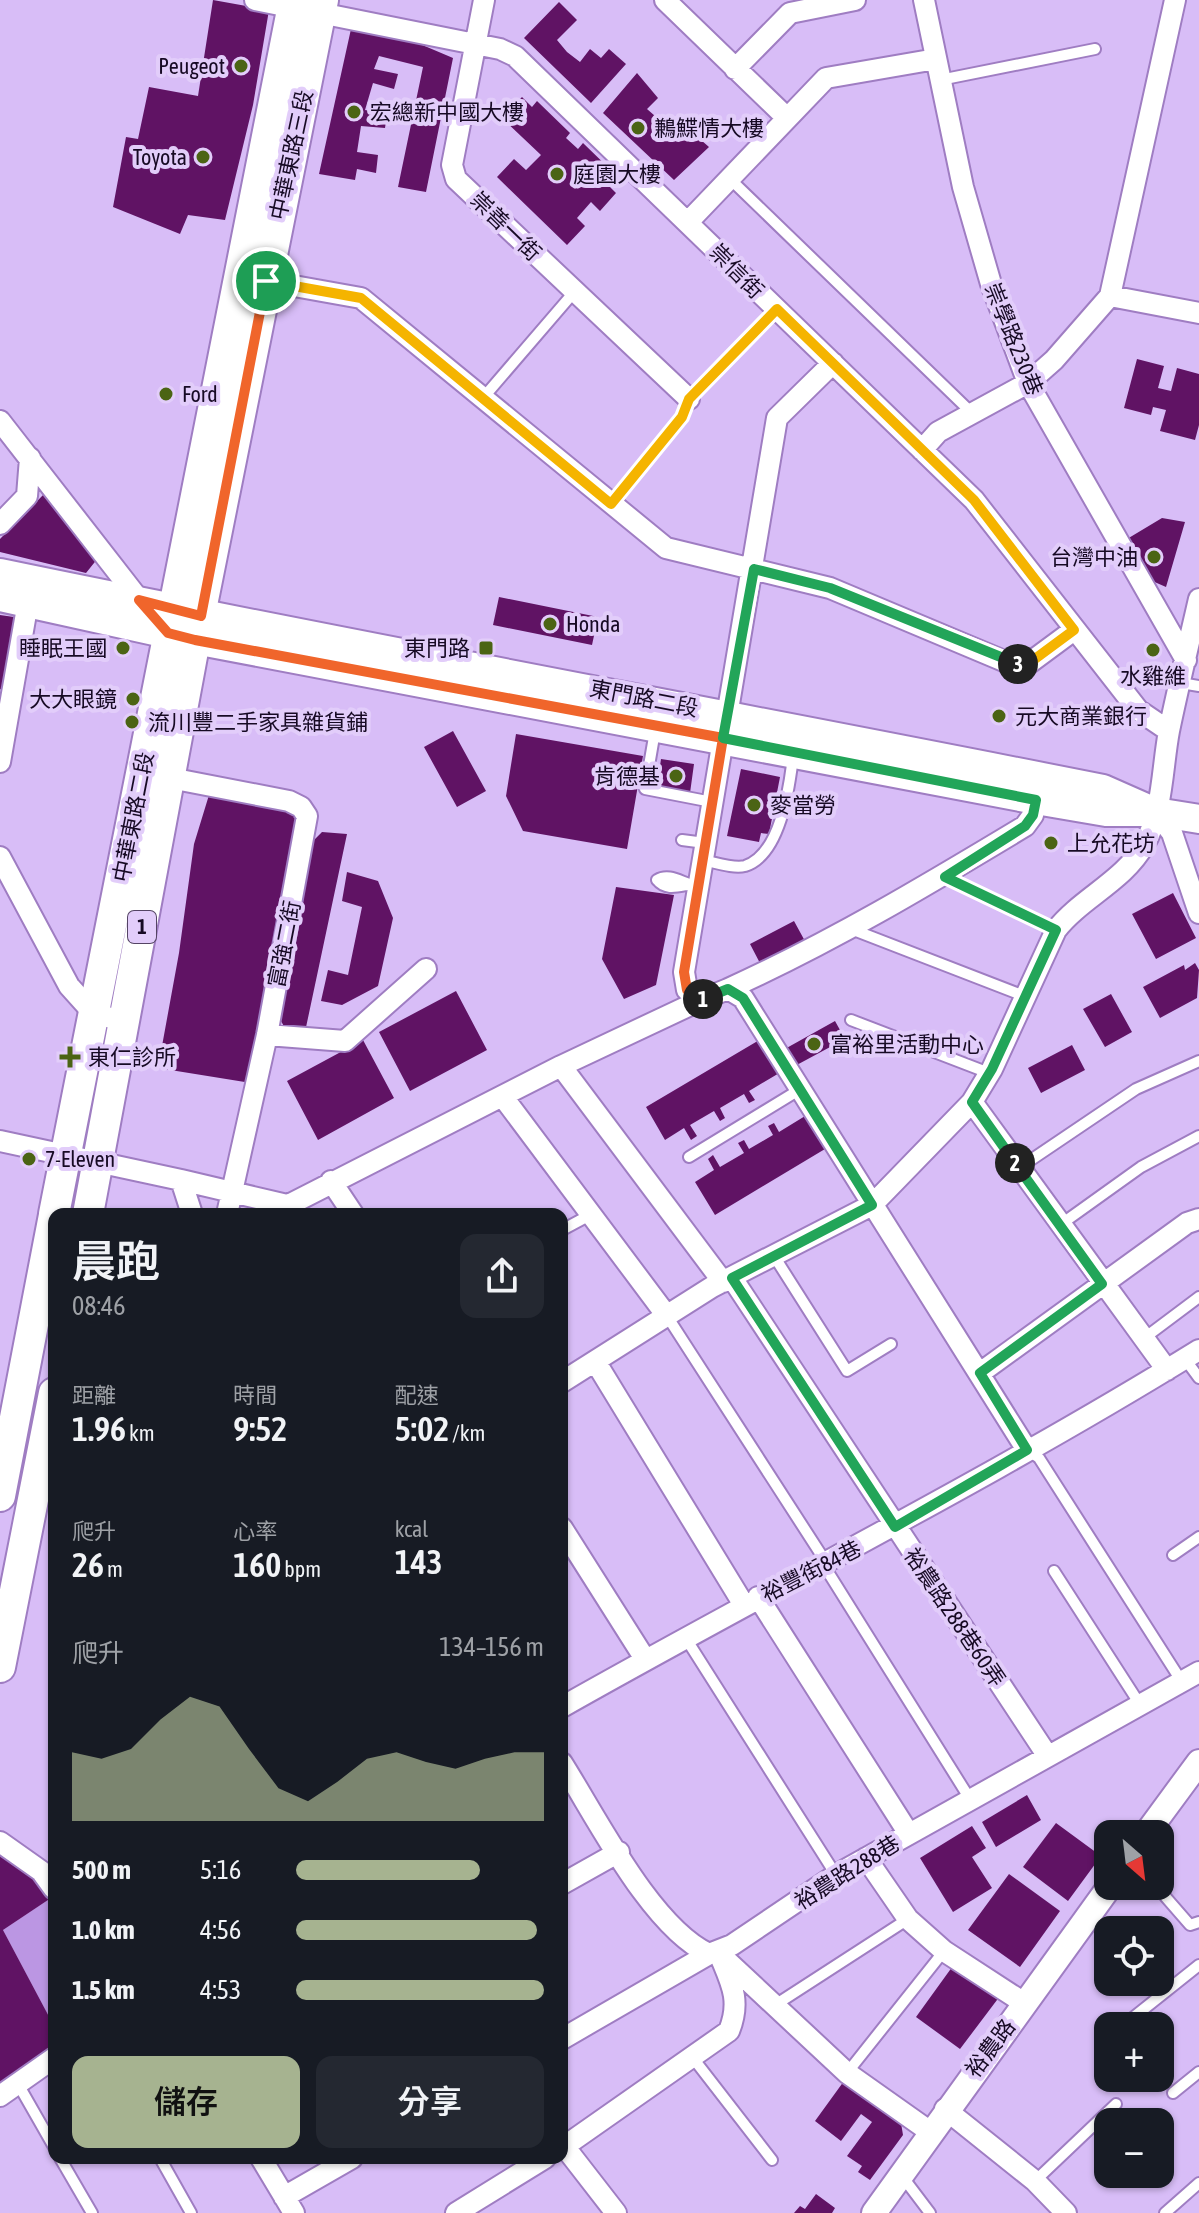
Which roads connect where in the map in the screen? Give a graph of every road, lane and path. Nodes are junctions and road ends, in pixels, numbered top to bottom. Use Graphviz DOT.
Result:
graph roads {
  1 [pos="255,0"];
  2 [pos="484,0"];
  3 [pos="665,0"];
  4 [pos="855,0"];
  5 [pos="924,0"];
  6 [pos="1175,0"];
  7 [pos="307,5"];
  8 [pos="475,44"];
  9 [pos="1095,49"];
  10 [pos="936,59"];
  11 [pos="735,69"];
  12 [pos="940,80"];
  13 [pos="787,118"];
  14 [pos="729,178"];
  15 [pos="688,222"];
  16 [pos="266,281"];
  17 [pos="575,291"];
  18 [pos="1110,296"];
  19 [pos="777,309"];
  20 [pos="1199,313"];
  21 [pos="833,363"];
  22 [pos="1028,383"];
  23 [pos="483,398"];
  24 [pos="689,399"];
  25 [pos="973,414"];
  26 [pos="0,421"];
  27 [pos="922,450"];
  28 [pos="30,458"];
  29 [pos="611,504"];
  30 [pos="0,524"];
  31 [pos="754,569"];
  32 [pos="0,573"];
  33 [pos="0,597"];
  34 [pos="1199,599"];
  35 [pos="139,600"];
  36 [pos="28,602"];
  37 [pos="185,624"];
  38 [pos="1074,630"];
  39 [pos="1186,660"];
  40 [pos="1190,685"];
  41 [pos="657,725"];
  42 [pos="725,726"];
  43 [pos="1169,731"];
  44 [pos="794,753"];
  45 [pos="0,762"];
  46 [pos="170,778"];
  47 [pos="1036,800"];
  48 [pos="712,802"];
  49 [pos="1156,812"];
  50 [pos="1199,819"];
  51 [pos="682,840"];
  52 [pos="703,852"];
  53 [pos="0,857"];
  54 [pos="945,877"];
  55 [pos="1199,913"];
  56 [pos="851,929"];
  57 [pos="1056,930"];
  58 [pos="426,969"];
  59 [pos="728,989"];
  60 [pos="1027,997"];
  61 [pos="701,1000"];
  62 [pos="110,1017"];
  63 [pos="851,1020"];
  64 [pos="267,1035"];
  65 [pos="1199,1061"];
  66 [pos="561,1066"];
  67 [pos="989,1073"];
  68 [pos="799,1090"];
  69 [pos="503,1097"];
  70 [pos="972,1102"];
  71 [pos="1199,1136"];
  72 [pos="0,1141"];
  73 [pos="66,1155"];
  74 [pos="689,1157"];
  75 [pos="97,1163"];
  76 [pos="1019,1168"];
  77 [pos="181,1180"];
  78 [pos="331,1181"];
  79 [pos="234,1192"];
  80 [pos="872,1205"];
  81 [pos="55,1208"];
  82 [pos="89,1208"];
  83 [pos="190,1208"];
  84 [pos="229,1208"];
  85 [pos="276,1208"];
  86 [pos="281,1208"];
  87 [pos="349,1208"];
  88 [pos="590,1215"];
  89 [pos="1199,1219"];
  90 [pos="1060,1225"];
  91 [pos="568,1227"];
  92 [pos="48,1244"];
  93 [pos="774,1256"];
  94 [pos="728,1280"];
  95 [pos="1102,1284"];
  96 [pos="1199,1297"];
  97 [pos="667,1316"];
  98 [pos="1143,1339"];
  99 [pos="891,1344"];
  100 [pos="1184,1360"];
  101 [pos="595,1361"];
  102 [pos="980,1373"];
  103 [pos="568,1378"];
  104 [pos="1199,1378"];
  105 [pos="48,1424"];
  106 [pos="1027,1450"];
  107 [pos="3,1459"];
  108 [pos="40,1465"];
  109 [pos="0,1496"];
  110 [pos="895,1527"];
  111 [pos="568,1537"];
  112 [pos="1199,1537"];
  113 [pos="1173,1555"];
  114 [pos="823,1564"];
  115 [pos="1054,1571"];
  116 [pos="751,1601"];
  117 [pos="685,1637"];
  118 [pos="645,1659"];
  119 [pos="0,1667"];
  120 [pos="1191,1677"];
  121 [pos="568,1704"];
  122 [pos="1141,1706"];
  123 [pos="1047,1755"];
  124 [pos="1199,1762"];
  125 [pos="568,1772"];
  126 [pos="970,1799"];
  127 [pos="1156,1820"];
  128 [pos="909,1834"];
  129 [pos="0,1842"];
  130 [pos="619,1852"];
  131 [pos="866,1858"];
  132 [pos="836,1875"];
  133 [pos="48,1881"];
  134 [pos="568,1881"];
  135 [pos="1100,1900"];
  136 [pos="1168,1900"];
  137 [pos="908,1919"];
  138 [pos="1198,1923"];
  139 [pos="944,1951"];
  140 [pos="714,1952"];
  141 [pos="1199,1965"];
  142 [pos="1024,2003"];
  143 [pos="772,2007"];
  144 [pos="1140,2012"];
  145 [pos="568,2036"];
  146 [pos="693,2058"];
  147 [pos="48,2062"];
  148 [pos="1199,2072"];
  149 [pos="847,2073"];
  150 [pos="18,2084"];
  151 [pos="1173,2093"];
  152 [pos="0,2096"];
  153 [pos="1116,2104"];
  154 [pos="945,2109"];
  155 [pos="929,2131"];
  156 [pos="48,2136"];
  157 [pos="568,2144"];
  158 [pos="568,2153"];
  159 [pos="772,2160"];
  160 [pos="63,2164"];
  161 [pos="163,2164"];
  162 [pos="265,2164"];
  163 [pos="344,2164"];
  164 [pos="535,2164"];
  165 [pos="901,2174"];
  166 [pos="1035,2181"];
  167 [pos="1199,2183"];
  168 [pos="289,2205"];
  169 [pos="92,2213"];
  170 [pos="191,2213"];
  171 [pos="456,2213"];
  172 [pos="616,2213"];
  173 [pos="874,2213"];
  174 [pos="930,2213"];
  175 [pos="1066,2213"];
  176 [pos="1165,2213"];
  1 -- 7 [label="street, 崇信街"];
  2 -- 8 [label="street, 崇善一街"];
  3 -- 11 [label="street"];
  4 -- 11 [label="street"];
  5 -- 10 [label="street, 崇學路230巷"];
  6 -- 18 [label="street"];
  7 -- 8 [label="street, 崇信街"];
  7 -- 16 [label="main road, 中華東路三段 / 1"];
  7 -- 37 [label="main road, 中華東路三段 / 1"];
  8 -- 15 [label="street, 崇信街"];
  8 -- 17 [label="street, 崇善一街"];
  9 -- 12 [label="lane"];
  10 -- 12 [label="street, 崇學路230巷"];
  10 -- 13 [label="street"];
  11 -- 13 [label="street"];
  12 -- 22 [label="street, 崇學路230巷"];
  13 -- 14 [label="street"];
  14 -- 15 [label="street"];
  14 -- 25 [label="lane"];
  15 -- 19 [label="street, 崇信街"];
  16 -- 23 [label="street"];
  16 -- 37 [label="main road, 中華東路三段 / 1"];
  17 -- 23 [label="lane"];
  17 -- 24 [label="street, 崇善一街"];
  18 -- 20 [label="street"];
  18 -- 22 [label="street"];
  19 -- 21 [label="street, 崇信街"];
  19 -- 24 [label="lane"];
  21 -- 27 [label="street, 崇信街"];
  21 -- 31 [label="street"];
  22 -- 25 [label="street"];
  22 -- 39 [label="street, 崇學路230巷"];
  23 -- 29 [label="street"];
  24 -- 29 [label="lane"];
  25 -- 27 [label="street"];
  26 -- 28 [label="street"];
  27 -- 38 [label="street, 崇信街"];
  28 -- 30 [label="street"];
  28 -- 35 [label="street"];
  29 -- 31 [label="street"];
  31 -- 38 [label="street"];
  31 -- 42 [label="street"];
  32 -- 35 [label="main road"];
  33 -- 36 [label="main road"];
  34 -- 39 [label="street"];
  35 -- 37 [label="main road"];
  36 -- 37 [label="main road"];
  36 -- 45 [label="street"];
  37 -- 41 [label="main road, 東門路二段"];
  37 -- 42 [label="main road, 東門路二段"];
  37 -- 46 [label="main road, 中華東路二段 / 1"];
  37 -- 62 [label="main road, 中華東路二段 / 1"];
  38 -- 43 [label="street, 崇信街"];
  39 -- 40 [label="street"];
  40 -- 43 [label="street"];
  41 -- 42 [label="main road, 東門路二段"];
  41 -- 48 [label="lane"];
  42 -- 44 [label="main road, 東門路二段"];
  42 -- 48 [label="street"];
  42 -- 49 [label="main road, 東門路二段"];
  43 -- 49 [label="street"];
  44 -- 47 [label="main road, 東門路二段"];
  44 -- 52 [label="lane"];
  46 -- 62 [label="main road, 中華東路二段 / 1"];
  46 -- 64 [label="street, 富強二街"];
  47 -- 49 [label="main road, 東門路二段"];
  47 -- 54 [label="street"];
  48 -- 52 [label="street"];
  49 -- 50 [label="main road, 東門路二段"];
  49 -- 55 [label="street"];
  49 -- 57 [label="street"];
  51 -- 52 [label="lane"];
  52 -- 61 [label="street"];
  53 -- 62 [label="street"];
  54 -- 56 [label="street"];
  54 -- 57 [label="lane"];
  56 -- 59 [label="street"];
  56 -- 60 [label="lane"];
  57 -- 60 [label="street"];
  58 -- 64 [label="street"];
  59 -- 61 [label="street"];
  59 -- 68 [label="street"];
  60 -- 67 [label="street"];
  61 -- 66 [label="street"];
  62 -- 73 [label="main road, 中華東路二段 / 1"];
  62 -- 75 [label="main road, 中華東路二段 / 1"];
  63 -- 67 [label="lane"];
  64 -- 79 [label="street, 富強二街"];
  65 -- 76 [label="lane"];
  66 -- 69 [label="street"];
  66 -- 94 [label="street, 裕農路288巷60弄"];
  67 -- 70 [label="street"];
  68 -- 74 [label="lane"];
  68 -- 80 [label="street"];
  69 -- 78 [label="street"];
  69 -- 88 [label="street"];
  70 -- 76 [label="street"];
  70 -- 80 [label="street"];
  71 -- 90 [label="lane"];
  72 -- 73 [label="street"];
  73 -- 75 [label="street"];
  73 -- 81 [label="main road, 中華東路二段 / 1"];
  75 -- 77 [label="street"];
  75 -- 82 [label="main road, 中華東路二段 / 1"];
  76 -- 90 [label="street"];
  77 -- 79 [label="street"];
  77 -- 83 [label="street"];
  78 -- 86 [label="street"];
  78 -- 87 [label="street"];
  79 -- 84 [label="street, 富強二街"];
  79 -- 85 [label="street"];
  80 -- 93 [label="street"];
  80 -- 102 [label="street"];
  88 -- 91 [label="lane"];
  88 -- 97 [label="street"];
  89 -- 95 [label="street"];
  90 -- 95 [label="street"];
  92 -- 107 [label="main road, 中華東路二段 / 1"];
  93 -- 94 [label="street"];
  93 -- 99 [label="lane"];
  94 -- 97 [label="street"];
  94 -- 110 [label="street, 裕農路288巷60弄"];
  95 -- 98 [label="street"];
  95 -- 102 [label="street"];
  96 -- 98 [label="lane"];
  97 -- 101 [label="street"];
  97 -- 114 [label="lane"];
  98 -- 100 [label="street"];
  100 -- 104 [label="lane"];
  100 -- 106 [label="street, 裕豐街84巷"];
  101 -- 103 [label="street"];
  101 -- 116 [label="street"];
  102 -- 106 [label="street"];
  105 -- 108 [label="main road"];
  106 -- 110 [label="street, 裕豐街84巷"];
  106 -- 120 [label="lane"];
  107 -- 108 [label="street"];
  107 -- 109 [label="main road, 中華東路二段 / 1"];
  108 -- 119 [label="main road"];
  110 -- 114 [label="street, 裕豐街84巷"];
  110 -- 123 [label="street, 裕農路288巷60弄"];
  111 -- 118 [label="street"];
  112 -- 113 [label="lane"];
  114 -- 116 [label="street, 裕豐街84巷"];
  114 -- 126 [label="lane"];
  115 -- 122 [label="lane"];
  116 -- 117 [label="street, 裕豐街84巷"];
  116 -- 128 [label="street"];
  117 -- 118 [label="street, 裕豐街84巷"];
  117 -- 132 [label="lane"];
  118 -- 121 [label="street, 裕豐街84巷"];
  120 -- 122 [label="street, 裕農路288巷"];
  122 -- 123 [label="street, 裕農路288巷"];
  123 -- 126 [label="street, 裕農路288巷"];
  124 -- 127 [label="street"];
  125 -- 130 [label="street"];
  126 -- 128 [label="street, 裕農路288巷"];
  128 -- 131 [label="street, 裕農路288巷"];
  129 -- 133 [label="street"];
  130 -- 134 [label="street"];
  130 -- 140 [label="street"];
  131 -- 132 [label="street, 裕農路288巷"];
  131 -- 137 [label="street"];
  132 -- 140 [label="street, 裕農路288巷"];
  135 -- 142 [label="street, 裕農路"];
  136 -- 138 [label="lane"];
  137 -- 139 [label="street"];
  137 -- 143 [label="lane"];
  139 -- 142 [label="street"];
  139 -- 149 [label="lane"];
  140 -- 143 [label="street"];
  140 -- 145 [label="street, 裕農路288巷"];
  140 -- 146 [label="street"];
  141 -- 144 [label="lane"];
  142 -- 154 [label="street, 裕農路"];
  143 -- 149 [label="street"];
  146 -- 157 [label="street"];
  146 -- 159 [label="lane"];
  147 -- 150 [label="street"];
  148 -- 151 [label="lane"];
  149 -- 155 [label="street"];
  150 -- 152 [label="street"];
  150 -- 156 [label="lane"];
  153 -- 166 [label="lane"];
  154 -- 155 [label="street, 裕農路"];
  154 -- 166 [label="street"];
  155 -- 165 [label="street, 裕農路"];
  158 -- 172 [label="street"];
  160 -- 169 [label="lane"];
  161 -- 170 [label="lane"];
  162 -- 168 [label="street"];
  163 -- 168 [label="street"];
  164 -- 171 [label="street"];
  165 -- 173 [label="street, 裕農路"];
  165 -- 174 [label="lane"];
  166 -- 175 [label="street"];
  167 -- 176 [label="lane"];
}
